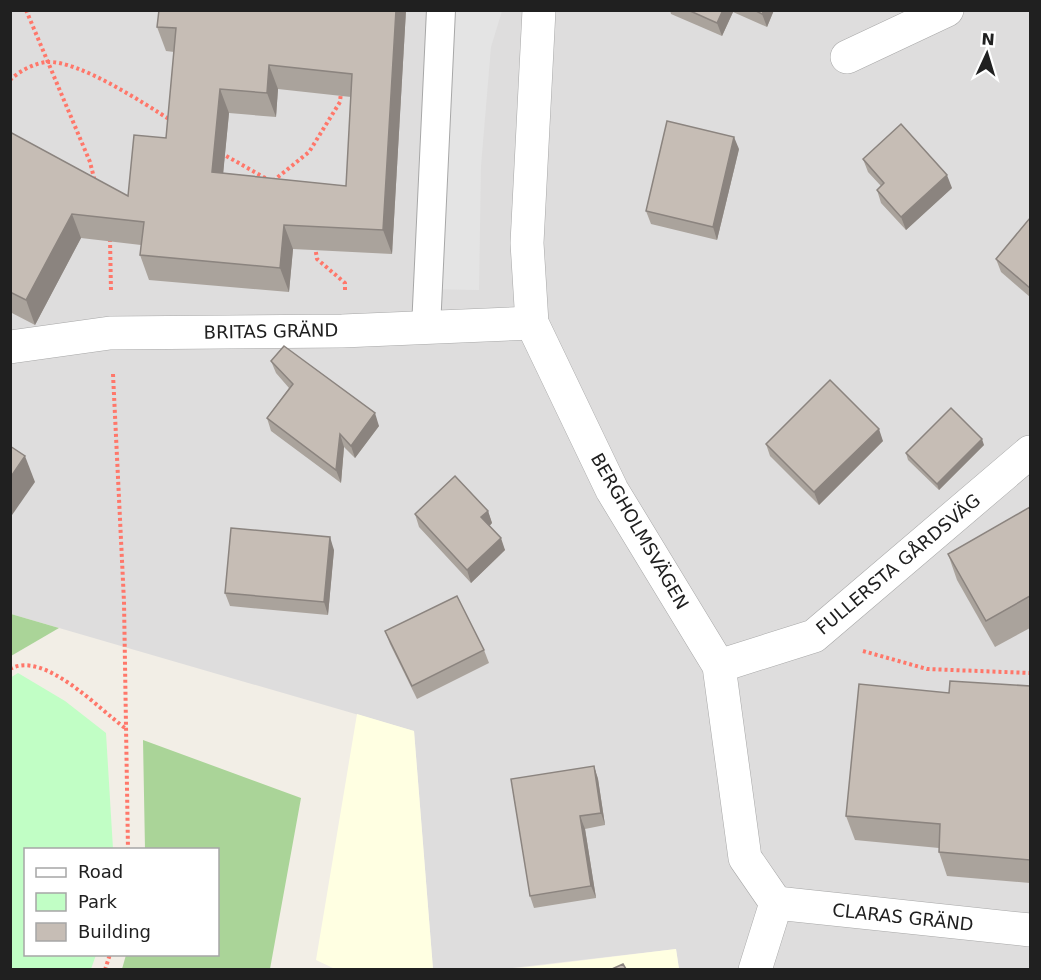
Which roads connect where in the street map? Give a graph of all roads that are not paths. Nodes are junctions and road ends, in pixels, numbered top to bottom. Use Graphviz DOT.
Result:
graph roads {
  1 [pos="441,10"];
  2 [pos="539,10"];
  3 [pos="947,10"];
  4 [pos="847,57"];
  5 [pos="532,322"];
  6 [pos="426,328"];
  7 [pos="10,347"];
  8 [pos="1030,452"];
  9 [pos="719,666"];
  10 [pos="776,903"];
  11 [pos="1030,930"];
  12 [pos="755,969"];
  1 -- 6 [label="lane"];
  2 -- 5 [label="street, BERGHOLMSVÄGEN"];
  3 -- 4 [label="street"];
  5 -- 6 [label="street, BRITAS GRÄND"];
  5 -- 9 [label="street, BERGHOLMSVÄGEN"];
  6 -- 7 [label="street, BRITAS GRÄND"];
  8 -- 9 [label="street, FULLERSTA GÅRDSVÄG"];
  9 -- 10 [label="street, BERGHOLMSVÄGEN"];
  10 -- 11 [label="street, CLARAS GRÄND"];
  10 -- 12 [label="street"];
}
